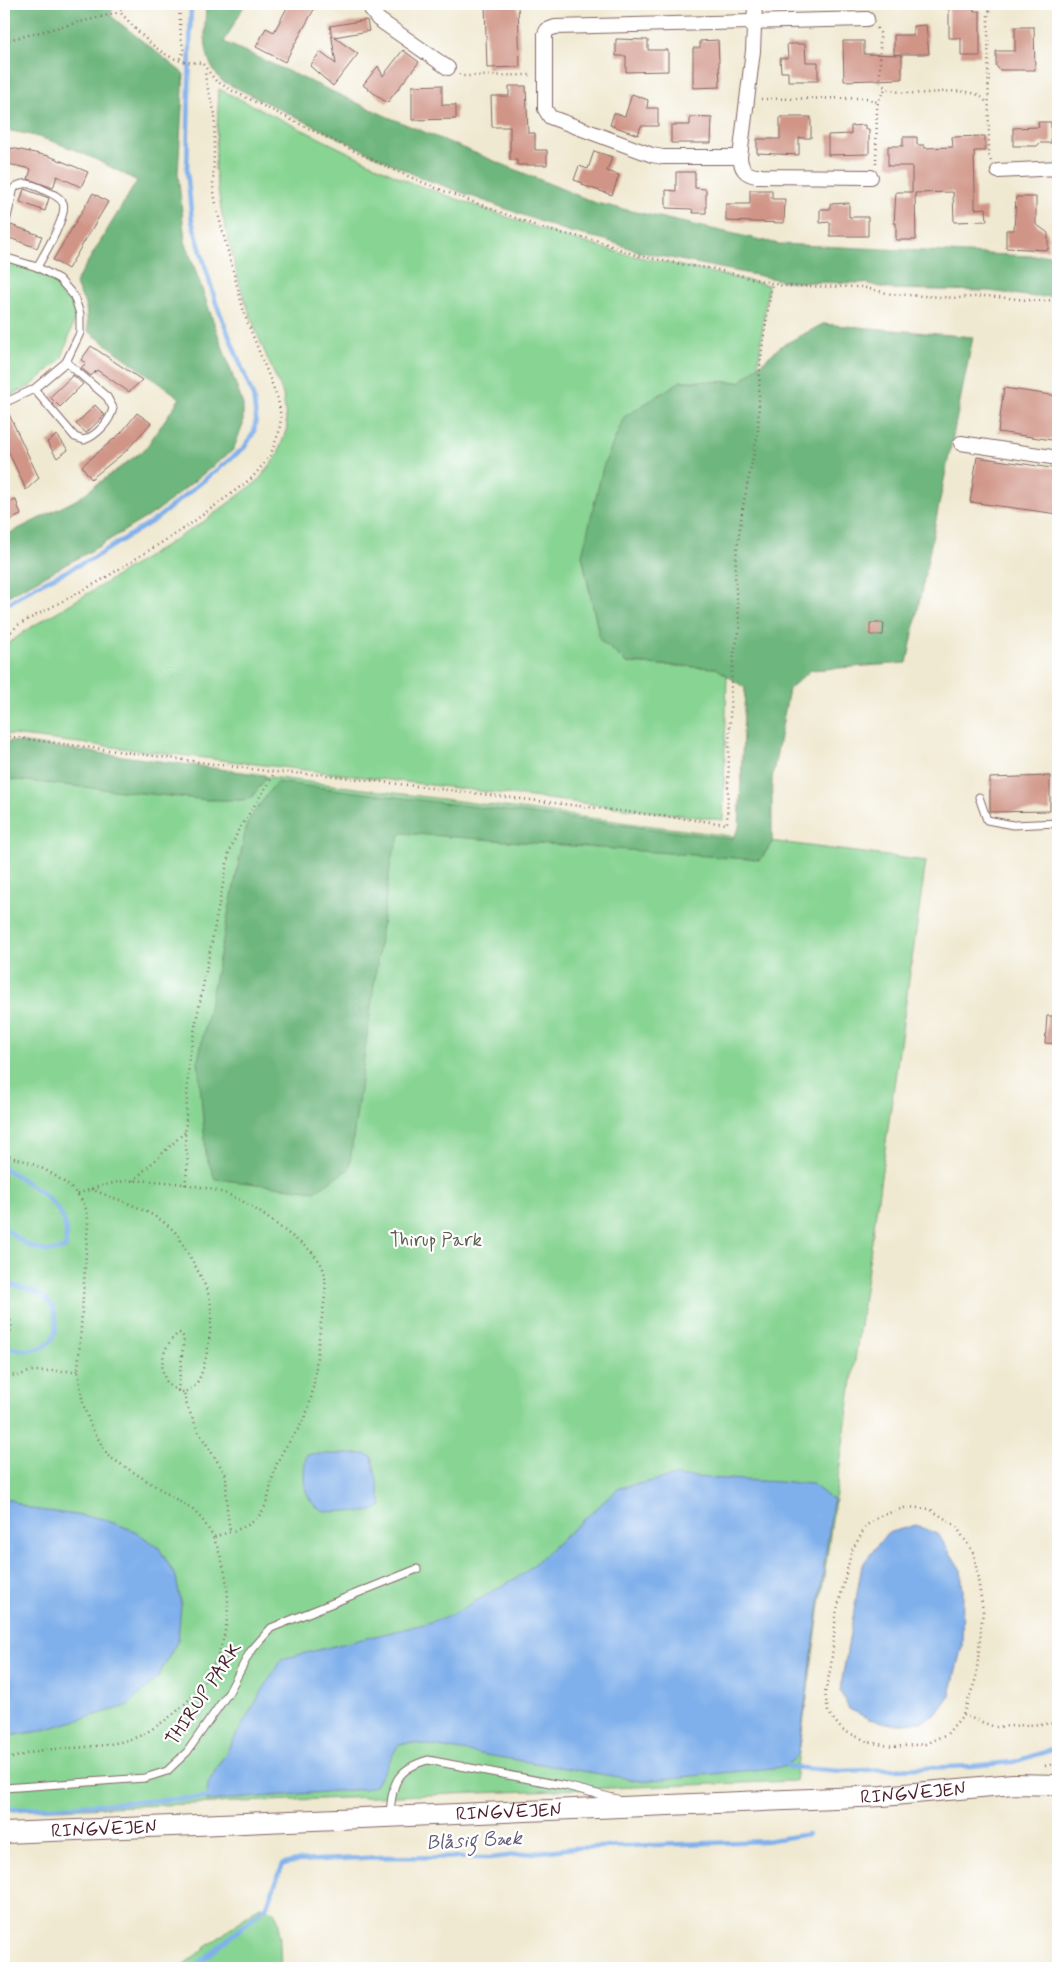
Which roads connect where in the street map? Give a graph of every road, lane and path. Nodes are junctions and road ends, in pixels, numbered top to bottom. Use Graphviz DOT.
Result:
graph roads {
  1 [pos="121,4"];
  2 [pos="179,4"];
  3 [pos="371,4"];
  4 [pos="755,4"];
  5 [pos="993,4"];
  6 [pos="120,12"];
  7 [pos="867,19"];
  8 [pos="755,23"];
  9 [pos="4,41"];
  10 [pos="179,60"];
  11 [pos="448,68"];
  12 [pos="205,69"];
  13 [pos="544,74"];
  14 [pos="886,88"];
  15 [pos="746,98"];
  16 [pos="877,102"];
  17 [pos="988,104"];
  18 [pos="740,157"];
  19 [pos="1058,168"];
  20 [pos="998,171"];
  21 [pos="871,177"];
  22 [pos="4,230"];
  23 [pos="4,257"];
  24 [pos="38,267"];
  25 [pos="772,283"];
  26 [pos="1058,299"];
  27 [pos="66,362"];
  28 [pos="34,389"];
  29 [pos="4,403"];
  30 [pos="961,444"];
  31 [pos="1058,458"];
  32 [pos="4,639"];
  33 [pos="4,736"];
  34 [pos="274,772"];
  35 [pos="979,797"];
  36 [pos="1058,823"];
  37 [pos="186,1131"];
  38 [pos="4,1147"];
  39 [pos="10,1156"];
  40 [pos="4,1157"];
  41 [pos="133,1182"];
  42 [pos="185,1185"];
  43 [pos="92,1189"];
  44 [pos="78,1194"];
  45 [pos="4,1313"];
  46 [pos="4,1351"];
  47 [pos="78,1371"];
  48 [pos="4,1372"];
  49 [pos="178,1391"];
  50 [pos="184,1392"];
  51 [pos="230,1531"];
  52 [pos="214,1537"];
  53 [pos="417,1570"];
  54 [pos="963,1715"];
  55 [pos="1058,1723"];
  56 [pos="4,1760"];
  57 [pos="1058,1773"];
  58 [pos="1014,1784"];
  59 [pos="1058,1785"];
  60 [pos="4,1788"];
  61 [pos="642,1805"];
  62 [pos="390,1816"];
  63 [pos="4,1833"];
  1 -- 6 [label="path"];
  2 -- 10 [label="path"];
  3 -- 11 [label="street"];
  4 -- 8 [label="street"];
  5 -- 17 [label="path"];
  6 -- 9 [label="path"];
  6 -- 10 [label="path"];
  7 -- 8 [label="street"];
  7 -- 14 [label="path"];
  8 -- 13 [label="street"];
  8 -- 15 [label="street"];
  10 -- 12 [label="path"];
  11 -- 13 [label="path"];
  12 -- 25 [label="path"];
  12 -- 32 [label="path"];
  13 -- 18 [label="street"];
  14 -- 16 [label="path"];
  14 -- 17 [label="path"];
  15 -- 16 [label="path"];
  15 -- 18 [label="street"];
  16 -- 21 [label="path"];
  17 -- 20 [label="path"];
  18 -- 21 [label="street"];
  19 -- 20 [label="street"];
  22 -- 24 [label="lane"];
  23 -- 24 [label="lane"];
  24 -- 27 [label="lane"];
  25 -- 26 [label="path"];
  25 -- 34 [label="path"];
  27 -- 28 [label="lane"];
  27 -- 28 [label="lane"];
  28 -- 29 [label="lane"];
  30 -- 31 [label="street"];
  33 -- 34 [label="path"];
  34 -- 37 [label="path"];
  35 -- 36 [label="lane"];
  37 -- 41 [label="path"];
  37 -- 42 [label="path"];
  38 -- 39 [label="path"];
  39 -- 40 [label="path"];
  39 -- 44 [label="path"];
  41 -- 42 [label="path"];
  41 -- 43 [label="path"];
  42 -- 51 [label="path"];
  43 -- 44 [label="path"];
  43 -- 50 [label="path"];
  44 -- 47 [label="path"];
  45 -- 46 [label="path"];
  47 -- 48 [label="path"];
  47 -- 52 [label="path"];
  49 -- 49 [label="path"];
  49 -- 50 [label="path"];
  50 -- 51 [label="path"];
  51 -- 52 [label="path"];
  52 -- 56 [label="path"];
  53 -- 60 [label="lane, THIRUP PARK"];
  54 -- 54 [label="path"];
  54 -- 55 [label="path"];
  57 -- 58 [label="main road, RINGVEJEN"];
  58 -- 59 [label="main road, RINGVEJEN"];
  58 -- 61 [label="main road, RINGVEJEN"];
  61 -- 62 [label="main road, RINGVEJEN"];
  61 -- 62 [label="lane"];
  62 -- 63 [label="main road, RINGVEJEN"];
}
